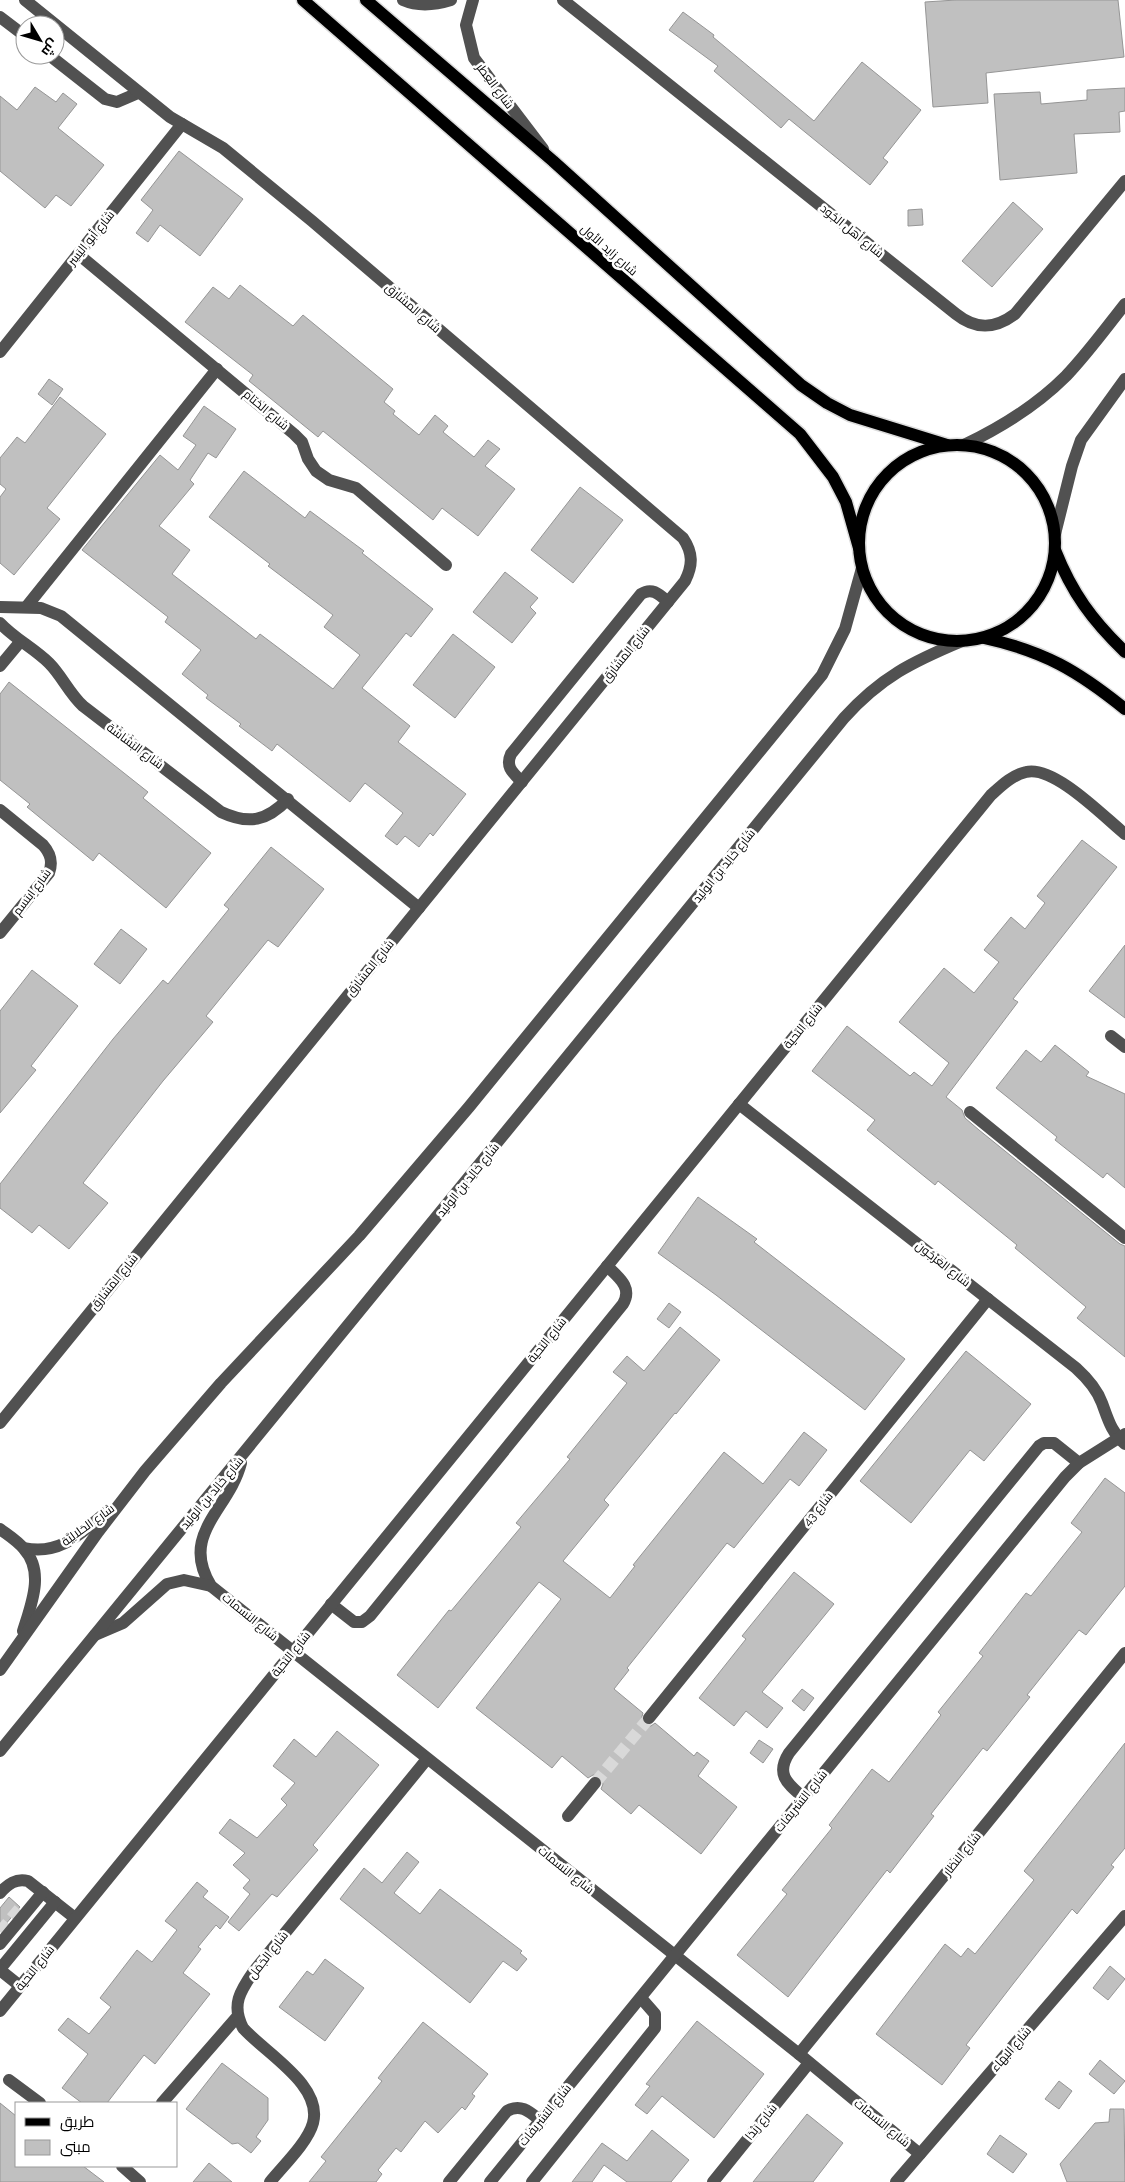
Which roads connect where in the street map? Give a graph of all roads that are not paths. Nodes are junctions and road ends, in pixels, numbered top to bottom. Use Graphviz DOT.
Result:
graph roads {
  1 [pos="25,0"];
  2 [pos="303,0"];
  3 [pos="366,0"];
  4 [pos="403,0"];
  5 [pos="451,0"];
  6 [pos="473,0"];
  7 [pos="562,0"];
  8 [pos="0,17"];
  9 [pos="15,28"];
  10 [pos="62,65"];
  11 [pos="138,93"];
  12 [pos="182,124"];
  13 [pos="553,161"];
  14 [pos="1125,181"];
  15 [pos="78,254"];
  16 [pos="1125,304"];
  17 [pos="0,352"];
  18 [pos="217,369"];
  19 [pos="1125,379"];
  20 [pos="947,445"];
  21 [pos="964,445"];
  22 [pos="1055,534"];
  23 [pos="859,548"];
  24 [pos="1055,550"];
  25 [pos="446,564"];
  26 [pos="862,568"];
  27 [pos="668,602"];
  28 [pos="27,606"];
  29 [pos="0,607"];
  30 [pos="2,631"];
  31 [pos="984,638"];
  32 [pos="962,641"];
  33 [pos="20,642"];
  34 [pos="1125,652"];
  35 [pos="0,666"];
  36 [pos="1125,709"];
  37 [pos="522,782"];
  38 [pos="288,799"];
  39 [pos="0,810"];
  40 [pos="1125,834"];
  41 [pos="419,908"];
  42 [pos="0,934"];
  43 [pos="1111,1036"];
  44 [pos="1125,1047"];
  45 [pos="739,1104"];
  46 [pos="970,1112"];
  47 [pos="1125,1238"];
  48 [pos="607,1266"];
  49 [pos="988,1299"];
  50 [pos="0,1423"];
  51 [pos="1123,1439"];
  52 [pos="242,1456"];
  53 [pos="1079,1463"];
  54 [pos="122,1500"];
  55 [pos="0,1529"];
  56 [pos="24,1548"];
  57 [pos="211,1586"];
  58 [pos="331,1604"];
  59 [pos="94,1636"];
  60 [pos="19,1644"];
  61 [pos="293,1651"];
  62 [pos="1125,1653"];
  63 [pos="0,1670"];
  64 [pos="649,1718"];
  65 [pos="0,1751"];
  66 [pos="427,1759"];
  67 [pos="594,1783"];
  68 [pos="804,1798"];
  69 [pos="568,1816"];
  70 [pos="40,1890"];
  71 [pos="0,1893"];
  72 [pos="55,1902"];
  73 [pos="21,1907"];
  74 [pos="1125,1916"];
  75 [pos="75,1918"];
  76 [pos="0,1944"];
  77 [pos="674,1957"];
  78 [pos="0,1970"];
  79 [pos="20,1986"];
  80 [pos="641,1998"];
  81 [pos="0,2011"];
  82 [pos="237,2018"];
  83 [pos="799,2054"];
  84 [pos="809,2063"];
  85 [pos="9,2080"];
  86 [pos="39,2102"];
  87 [pos="163,2102"];
  88 [pos="541,2120"];
  89 [pos="920,2154"];
  90 [pos="123,2167"];
  91 [pos="140,2182"];
  92 [pos="270,2182"];
  93 [pos="449,2182"];
  94 [pos="490,2182"];
  95 [pos="532,2182"];
  96 [pos="713,2182"];
  97 [pos="896,2182"];
  1 -- 11 [label="street, شارع المشارق"];
  2 -- 23 [label="main road, شارع زايد الأول"];
  3 -- 13 [label="main road"];
  4 -- 5 [label="street"];
  6 -- 13 [label="street, شارع العِطر"];
  7 -- 14 [label="street, شارع أهل الجُود"];
  8 -- 9 [label="street"];
  10 -- 11 [label="street"];
  11 -- 12 [label="street, شارع المشارق"];
  12 -- 15 [label="street, شارع أبو اليَسِر"];
  12 -- 27 [label="street, شارع المشارق"];
  13 -- 20 [label="main road"];
  15 -- 17 [label="street, شارع أبو اليَسِر"];
  15 -- 18 [label="street, شارع الختام"];
  16 -- 21 [label="street"];
  18 -- 25 [label="street, شارع الختام"];
  18 -- 28 [label="street"];
  19 -- 22 [label="street"];
  20 -- 21 [label="main road"];
  20 -- 23 [label="main road"];
  21 -- 22 [label="main road"];
  22 -- 24 [label="main road"];
  23 -- 26 [label="main road"];
  24 -- 31 [label="main road"];
  24 -- 34 [label="main road"];
  26 -- 32 [label="main road"];
  26 -- 54 [label="street"];
  27 -- 37 [label="street, شارع المشارق"];
  27 -- 37 [label="street"];
  28 -- 29 [label="street"];
  28 -- 38 [label="street"];
  30 -- 33 [label="street, شارع البَشَاشَة"];
  31 -- 32 [label="main road"];
  31 -- 36 [label="main road"];
  32 -- 52 [label="street, شارع خالِد بن الوليد"];
  33 -- 35 [label="street"];
  33 -- 38 [label="street, شارع البَشَاشَة"];
  37 -- 41 [label="street, شارع المشارق"];
  38 -- 41 [label="street"];
  39 -- 42 [label="street, شارع ابتسم"];
  40 -- 45 [label="street, شارع التحية"];
  41 -- 50 [label="street, شارع المشارق"];
  43 -- 44 [label="street"];
  45 -- 48 [label="street, شارع التحية"];
  45 -- 49 [label="street, شارع العَرْجُون"];
  46 -- 47 [label="street"];
  48 -- 58 [label="street, شارع التحية"];
  48 -- 58 [label="street"];
  49 -- 51 [label="street, شارع العَرْجُون"];
  49 -- 64 [label="street, شارع 43"];
  51 -- 53 [label="street, شارع التشريفات"];
  52 -- 57 [label="street, شارع النسمات"];
  52 -- 59 [label="street, شارع خالِد بن الوليد"];
  53 -- 68 [label="street, شارع التشريفات"];
  53 -- 68 [label="street"];
  54 -- 56 [label="street, شارع الحَلالِيَّة"];
  54 -- 60 [label="street"];
  55 -- 56 [label="street"];
  56 -- 60 [label="street"];
  57 -- 59 [label="street, شارع النسمات"];
  57 -- 61 [label="street, شارع النسمات"];
  58 -- 61 [label="street, شارع التحية"];
  59 -- 65 [label="street, شارع خالِد بن الوليد"];
  60 -- 63 [label="street"];
  61 -- 66 [label="street, شارع النسمات"];
  61 -- 75 [label="street, شارع التحية"];
  62 -- 83 [label="street, شارع النظار"];
  66 -- 77 [label="street, شارع النسمات"];
  66 -- 82 [label="street, شارع الجَمَل"];
  67 -- 69 [label="street"];
  68 -- 77 [label="street, شارع التشريفات"];
  70 -- 71 [label="street"];
  70 -- 72 [label="street"];
  70 -- 73 [label="street"];
  70 -- 76 [label="street"];
  72 -- 75 [label="street"];
  72 -- 78 [label="street"];
  74 -- 89 [label="street, شارع البهاء"];
  75 -- 79 [label="street, شارع التحية"];
  77 -- 80 [label="street, شارع التشريفات"];
  77 -- 83 [label="street, شارع النسمات"];
  78 -- 79 [label="street"];
  79 -- 81 [label="street, شارع التحية"];
  80 -- 88 [label="street, شارع التشريفات"];
  80 -- 95 [label="street"];
  82 -- 87 [label="street"];
  82 -- 92 [label="street"];
  83 -- 84 [label="street, شارع النسمات"];
  84 -- 89 [label="street, شارع النسمات"];
  84 -- 96 [label="street, شارع رَبْدَا"];
  85 -- 86 [label="street"];
  88 -- 93 [label="street"];
  88 -- 94 [label="street, شارع التشريفات"];
  89 -- 97 [label="street, شارع البهاء"];
  90 -- 91 [label="street"];
}
